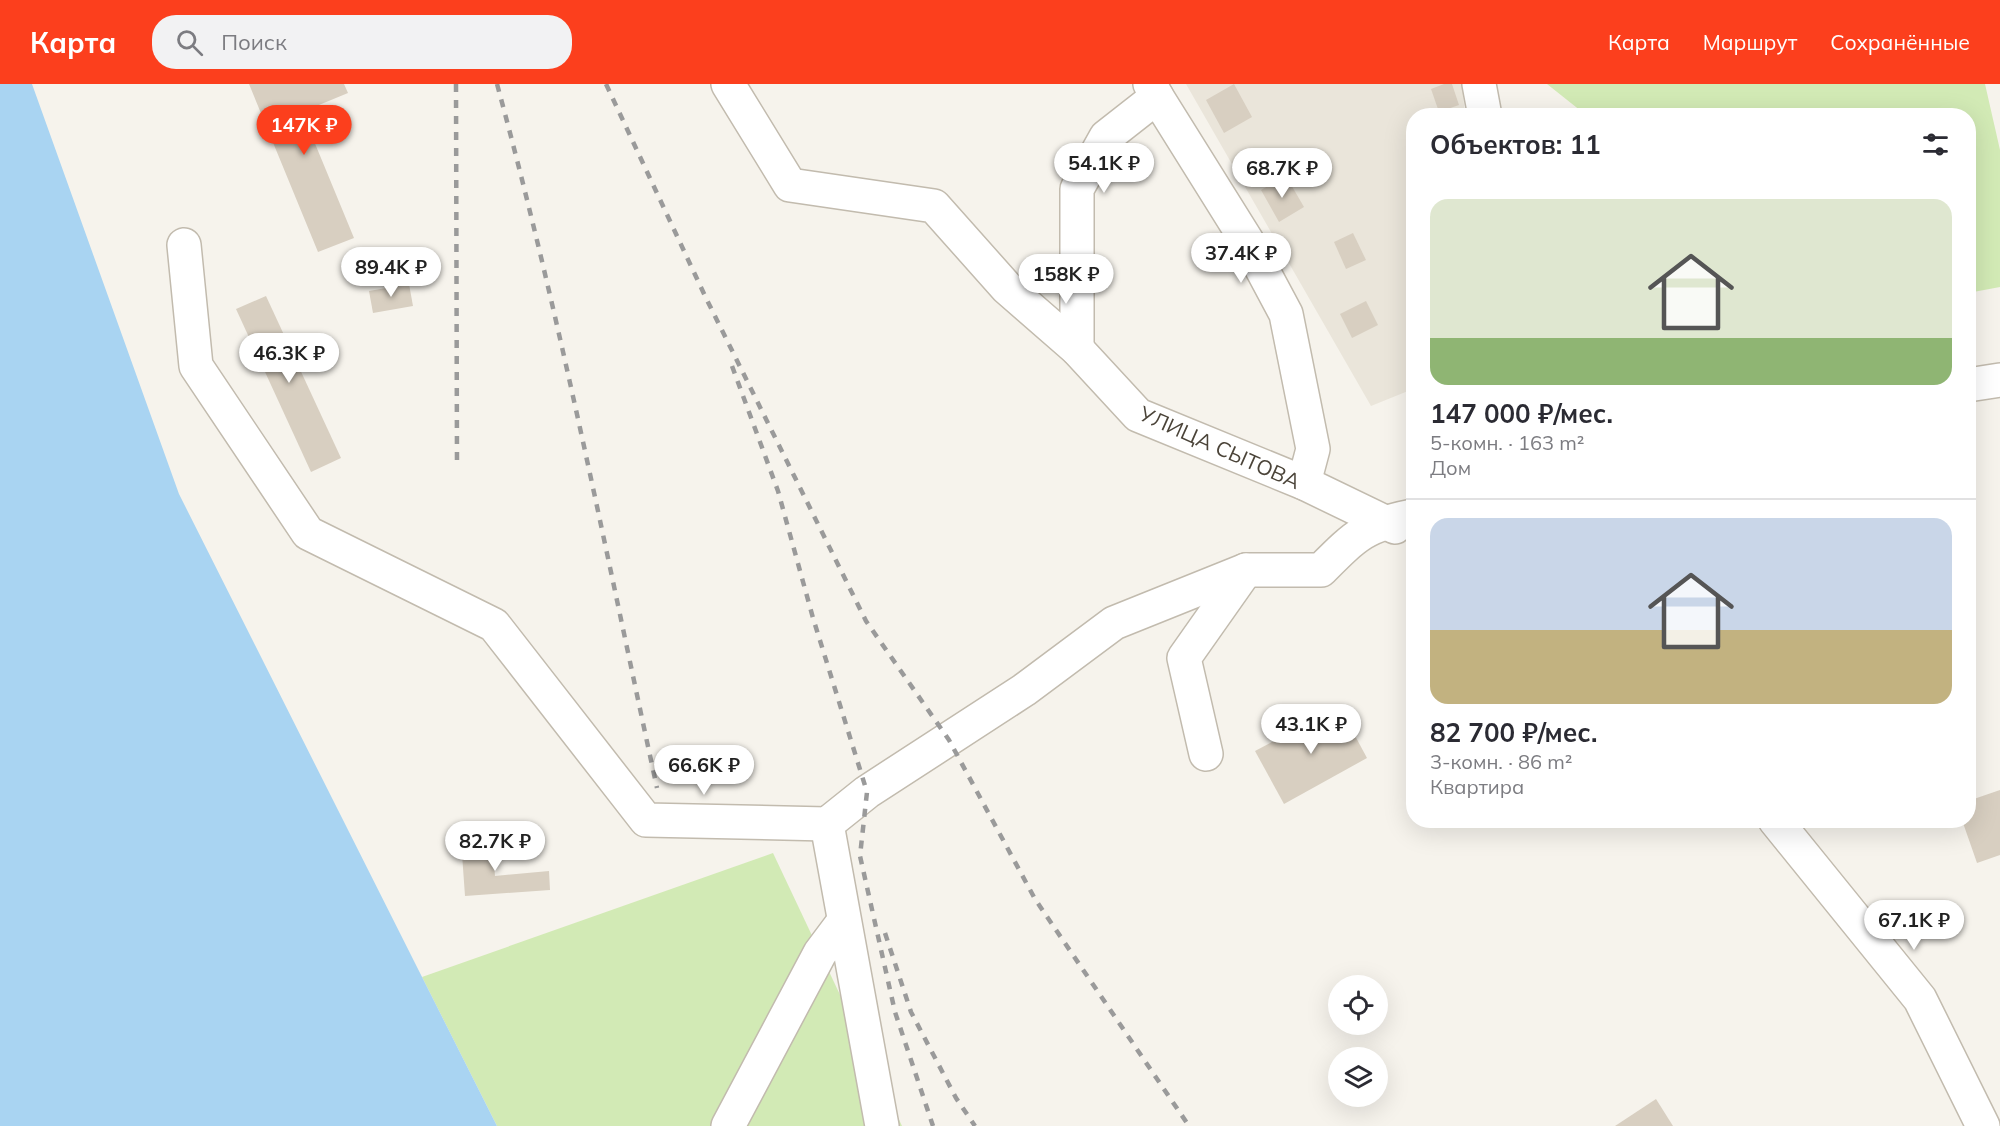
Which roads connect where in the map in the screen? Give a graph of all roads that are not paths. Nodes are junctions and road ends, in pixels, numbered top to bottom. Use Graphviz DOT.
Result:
graph roads {
  1 [pos="728,84"];
  2 [pos="1479,84"];
  3 [pos="1153,91"];
  4 [pos="1484,108"];
  5 [pos="184,245"];
  6 [pos="1077,349"];
  7 [pos="2000,380"];
  8 [pos="1976,384"];
  9 [pos="1304,483"];
  10 [pos="1399,519"];
  11 [pos="1246,570"];
  12 [pos="1206,754"];
  13 [pos="827,824"];
  14 [pos="1782,828"];
  15 [pos="844,921"];
  16 [pos="728,1126"];
  17 [pos="882,1126"];
  18 [pos="1983,1126"];
  1 -- 6 [label="street, УЛИЦА СЫТОВА"];
  2 -- 4 [label="street"];
  3 -- 6 [label="street"];
  3 -- 9 [label="street"];
  5 -- 13 [label="street"];
  6 -- 9 [label="street, УЛИЦА СЫТОВА"];
  7 -- 8 [label="street"];
  9 -- 10 [label="street, УЛИЦА СЫТОВА"];
  10 -- 11 [label="street"];
  11 -- 12 [label="street"];
  11 -- 13 [label="street"];
  13 -- 15 [label="street"];
  14 -- 18 [label="street"];
  15 -- 16 [label="street"];
  15 -- 17 [label="street"];
}
